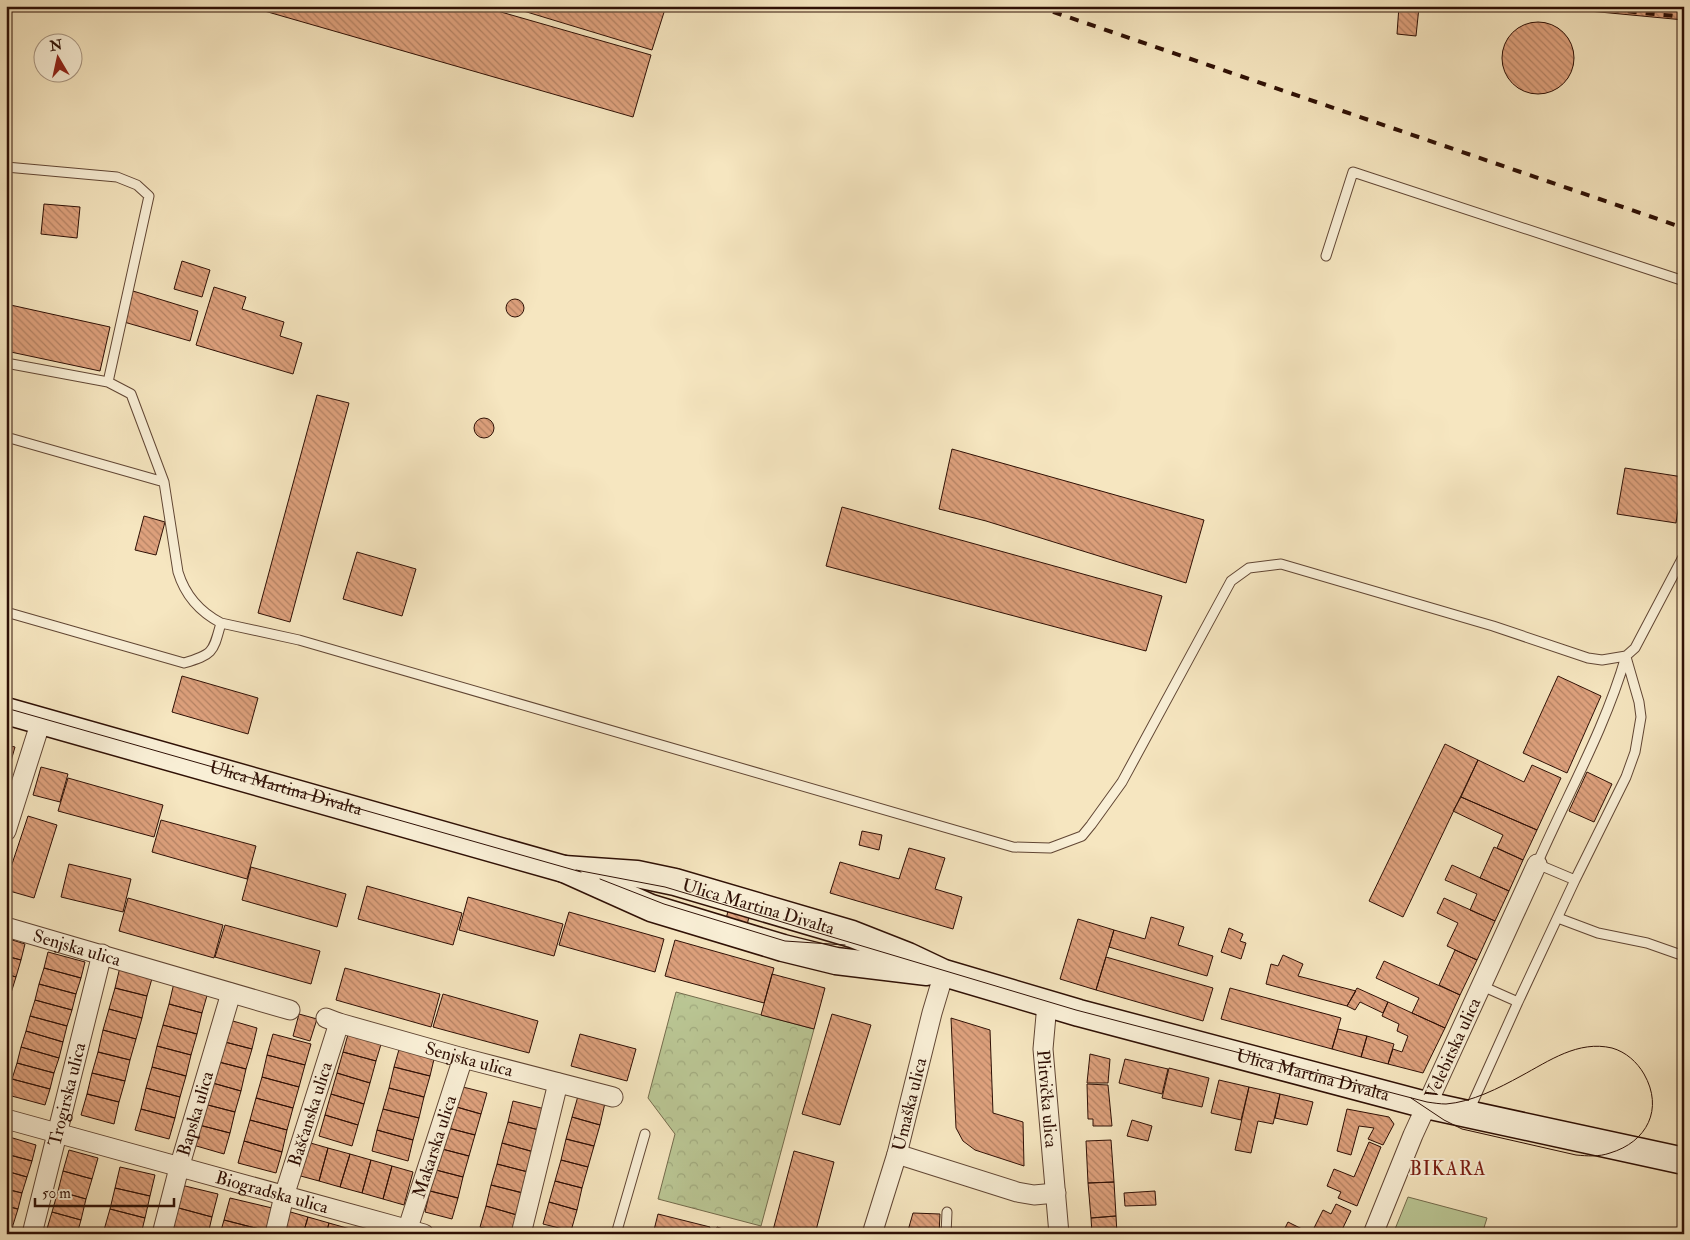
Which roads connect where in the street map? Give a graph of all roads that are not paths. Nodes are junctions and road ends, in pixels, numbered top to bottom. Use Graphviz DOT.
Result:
graph roads {
  1 [pos="6,167"];
  2 [pos="1326,256"];
  3 [pos="1684,281"];
  4 [pos="6,362"];
  5 [pos="108,382"];
  6 [pos="6,437"];
  7 [pos="164,482"];
  8 [pos="1684,555"];
  9 [pos="6,612"];
  10 [pos="221,623"];
  11 [pos="1626,656"];
  12 [pos="6,711"];
  13 [pos="41,721"];
  14 [pos="6,831"];
  15 [pos="1537,864"];
  16 [pos="1574,880"];
  17 [pos="1558,918"];
  18 [pos="6,927"];
  19 [pos="102,954"];
  20 [pos="1684,956"];
  21 [pos="944,973"];
  22 [pos="1482,986"];
  23 [pos="231,994"];
  24 [pos="1518,1002"];
  25 [pos="1047,1004"];
  26 [pos="290,1010"];
  27 [pos="333,1020"];
  28 [pos="463,1058"];
  29 [pos="558,1083"];
  30 [pos="613,1097"];
  31 [pos="1426,1105"];
  32 [pos="1468,1114"];
  33 [pos="6,1119"];
  34 [pos="57,1133"];
  35 [pos="645,1134"];
  36 [pos="897,1154"];
  37 [pos="1684,1161"];
  38 [pos="179,1168"];
  39 [pos="1056,1193"];
  40 [pos="284,1196"];
  41 [pos="947,1212"];
  42 [pos="412,1232"];
  43 [pos="32,1234"];
  44 [pos="162,1234"];
  45 [pos="275,1234"];
  46 [pos="521,1234"];
  47 [pos="616,1234"];
  48 [pos="872,1234"];
  49 [pos="946,1234"];
  50 [pos="1059,1234"];
  51 [pos="1373,1234"];
  1 -- 5 [label="lane"];
  2 -- 3 [label="lane"];
  4 -- 5 [label="lane"];
  5 -- 7 [label="lane"];
  6 -- 7 [label="lane"];
  7 -- 10 [label="lane"];
  8 -- 11 [label="lane"];
  9 -- 10 [label="lane"];
  10 -- 11 [label="lane"];
  11 -- 15 [label="lane"];
  11 -- 16 [label="lane"];
  12 -- 13 [label="street, Ulica Martina Divalta"];
  13 -- 14 [label="street"];
  13 -- 21 [label="street, Ulica Martina Divalta"];
  15 -- 16 [label="lane"];
  15 -- 22 [label="street, Velebitska ulica"];
  16 -- 17 [label="lane"];
  17 -- 20 [label="lane"];
  17 -- 24 [label="lane"];
  18 -- 19 [label="street, Senjska ulica"];
  19 -- 23 [label="street, Senjska ulica"];
  19 -- 34 [label="street, Trogirska ulica"];
  21 -- 25 [label="street, Ulica Martina Divalta"];
  21 -- 36 [label="street, Umaška ulica"];
  22 -- 24 [label="lane"];
  22 -- 31 [label="street, Velebitska ulica"];
  23 -- 26 [label="street, Senjska ulica"];
  23 -- 38 [label="street, Bapska ulica"];
  24 -- 32 [label="lane"];
  25 -- 31 [label="street, Ulica Martina Divalta"];
  25 -- 39 [label="street, Plitvička ulica"];
  27 -- 28 [label="street, Senjska ulica"];
  27 -- 40 [label="street, Baščanska ulica"];
  28 -- 29 [label="street, Senjska ulica"];
  28 -- 42 [label="street, Makarska ulica"];
  29 -- 30 [label="street, Senjska ulica"];
  29 -- 46 [label="street"];
  31 -- 32 [label="street, Ulica Martina Divalta"];
  31 -- 51 [label="street, Velebitska ulica"];
  32 -- 37 [label="street, Ulica Martina Divalta"];
  33 -- 34 [label="street, Biogradska ulica"];
  34 -- 38 [label="street, Biogradska ulica"];
  34 -- 43 [label="street, Trogirska ulica"];
  35 -- 47 [label="lane"];
  36 -- 39 [label="street"];
  36 -- 48 [label="street, Umaška ulica"];
  38 -- 40 [label="street, Biogradska ulica"];
  38 -- 44 [label="street, Bapska ulica"];
  39 -- 50 [label="street, Plitvička ulica"];
  40 -- 42 [label="street, Biogradska ulica"];
  40 -- 45 [label="street, Baščanska ulica"];
  41 -- 49 [label="lane"];
}
